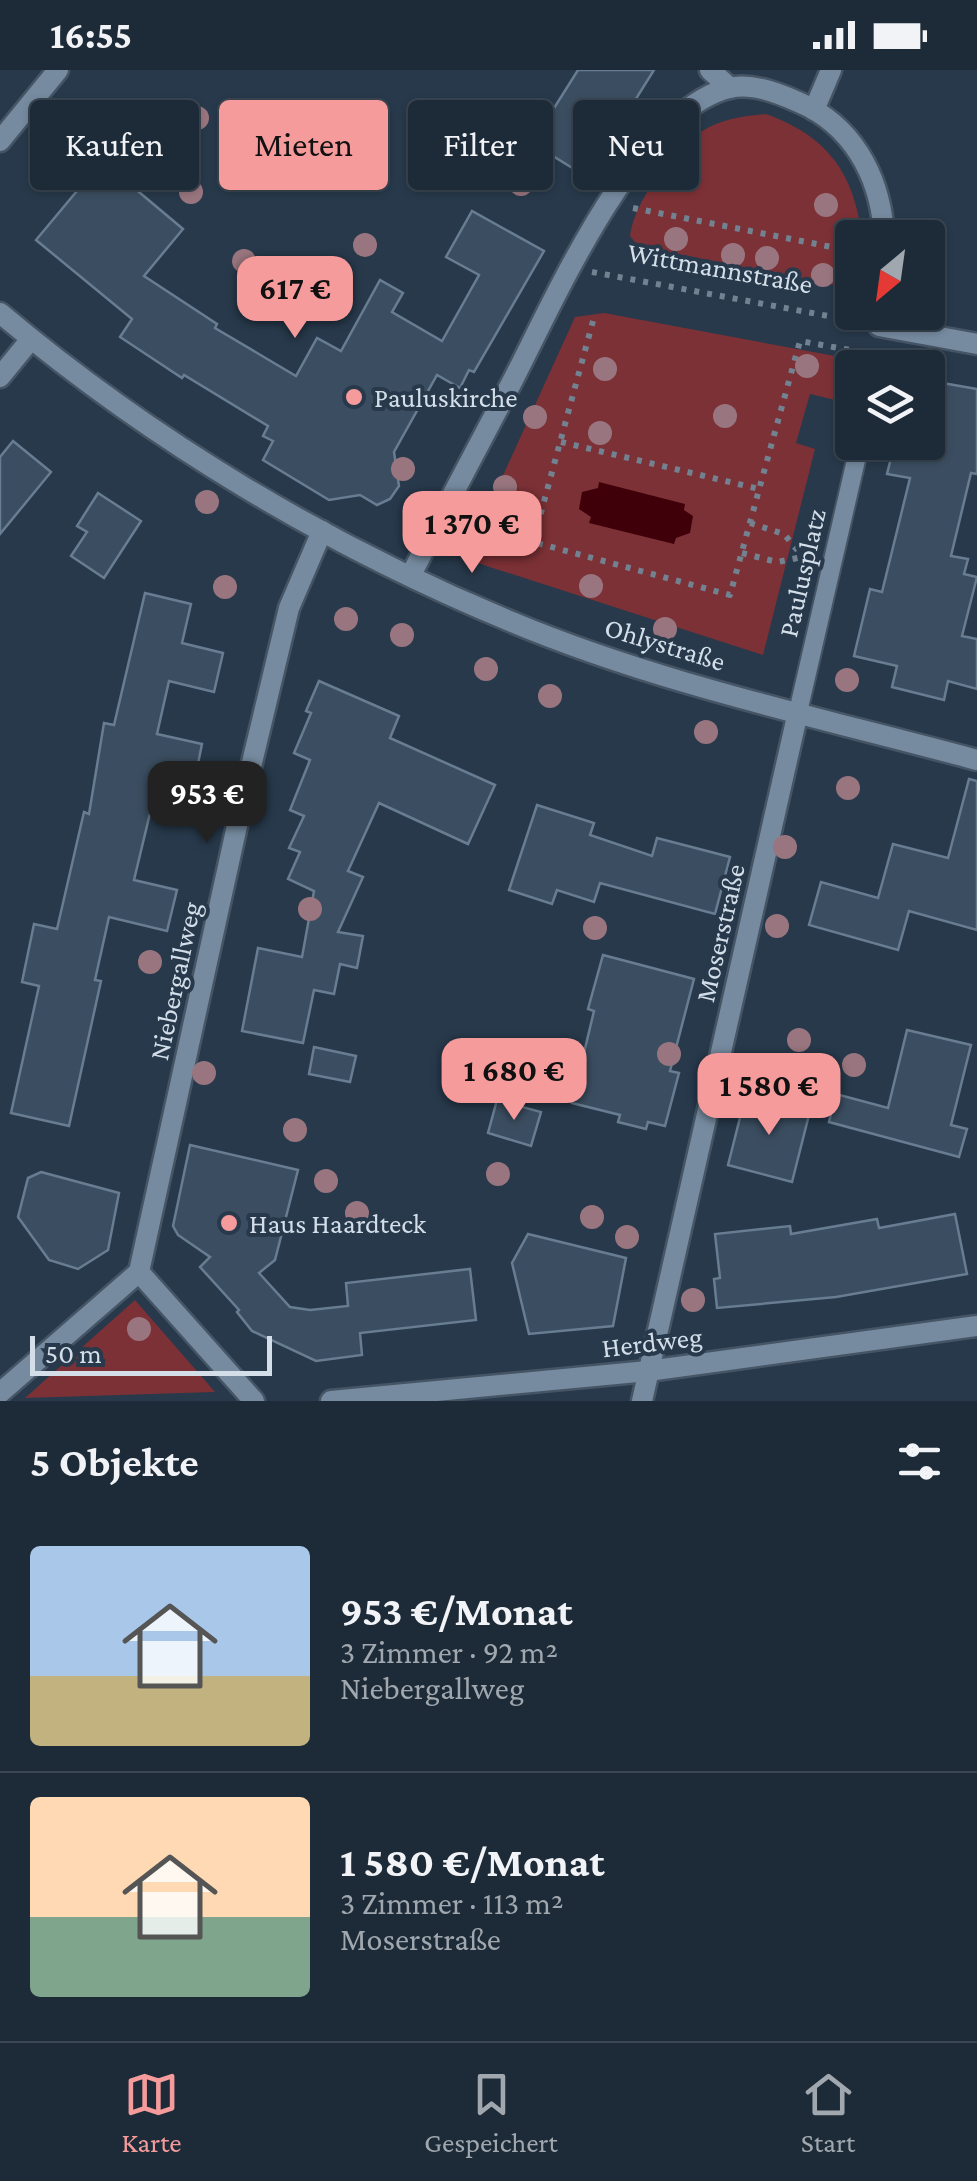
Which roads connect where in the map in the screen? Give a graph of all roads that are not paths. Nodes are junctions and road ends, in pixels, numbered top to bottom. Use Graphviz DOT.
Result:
graph roads {
  1 [pos="58,70"];
  2 [pos="710,70"];
  3 [pos="832,70"];
  4 [pos="730,88"];
  5 [pos="814,110"];
  6 [pos="0,141"];
  7 [pos="883,220"];
  8 [pos="0,313"];
  9 [pos="922,330"];
  10 [pos="31,339"];
  11 [pos="977,344"];
  12 [pos="0,376"];
  13 [pos="855,460"];
  14 [pos="322,531"];
  15 [pos="411,575"];
  16 [pos="798,712"];
  17 [pos="977,760"];
  18 [pos="140,1272"];
  19 [pos="977,1326"];
  20 [pos="648,1371"];
  21 [pos="0,1393"];
  22 [pos="254,1401"];
  23 [pos="332,1401"];
  24 [pos="642,1401"];
  1 -- 6 [label="street"];
  2 -- 4 [label="street"];
  3 -- 5 [label="street"];
  4 -- 5 [label="street"];
  4 -- 15 [label="street"];
  5 -- 7 [label="street"];
  8 -- 10 [label="street, Ohlystraße"];
  9 -- 11 [label="street"];
  10 -- 12 [label="street"];
  10 -- 14 [label="street, Ohlystraße"];
  13 -- 16 [label="lane, Paulusplatz"];
  14 -- 15 [label="street, Ohlystraße"];
  14 -- 18 [label="street, Niebergallweg"];
  15 -- 16 [label="street, Ohlystraße"];
  16 -- 17 [label="street, Ohlystraße"];
  16 -- 20 [label="street, Moserstraße"];
  18 -- 21 [label="street"];
  18 -- 22 [label="street"];
  19 -- 20 [label="street, Herdweg"];
  20 -- 23 [label="street, Herdweg"];
  20 -- 24 [label="street, Moserstraße"];
}
